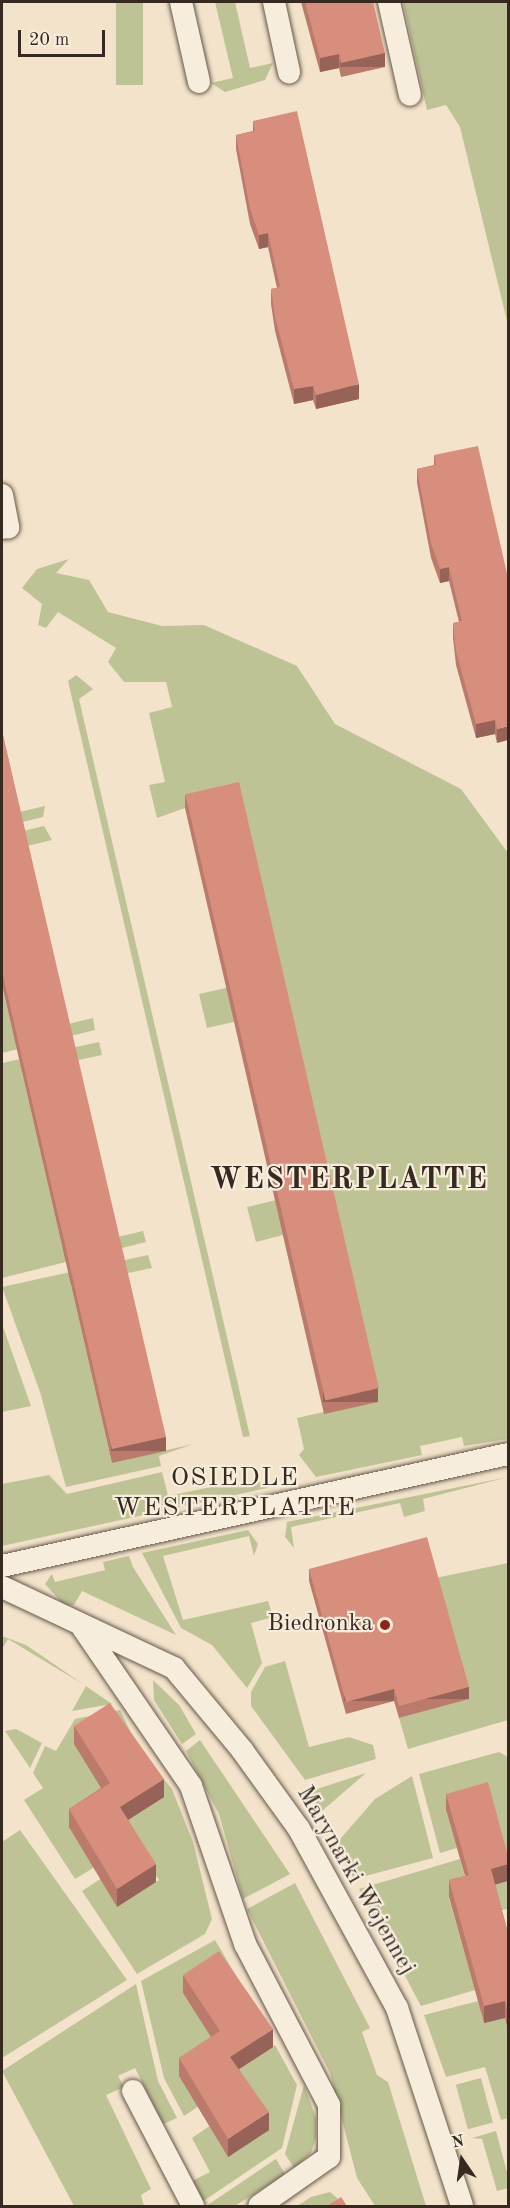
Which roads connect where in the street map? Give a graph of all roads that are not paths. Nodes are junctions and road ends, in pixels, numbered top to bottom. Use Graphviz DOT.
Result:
graph roads {
  1 [pos="181,2"];
  2 [pos="274,2"];
  3 [pos="389,2"];
  4 [pos="289,72"];
  5 [pos="199,82"];
  6 [pos="410,95"];
  7 [pos="2,495"];
  8 [pos="5,528"];
  9 [pos="508,1454"];
  10 [pos="2,1566"];
  11 [pos="2,1587"];
  12 [pos="83,1628"];
  13 [pos="133,2091"];
  14 [pos="193,2206"];
  15 [pos="259,2206"];
  16 [pos="462,2206"];
  1 -- 5 [label="street"];
  2 -- 4 [label="street"];
  3 -- 6 [label="street"];
  7 -- 8 [label="street"];
  9 -- 10 [label="street"];
  11 -- 12 [label="street, Marynarki Wojennej"];
  12 -- 15 [label="street, Marynarki Wojennej"];
  12 -- 16 [label="street, Marynarki Wojennej"];
  13 -- 14 [label="street"];
}
